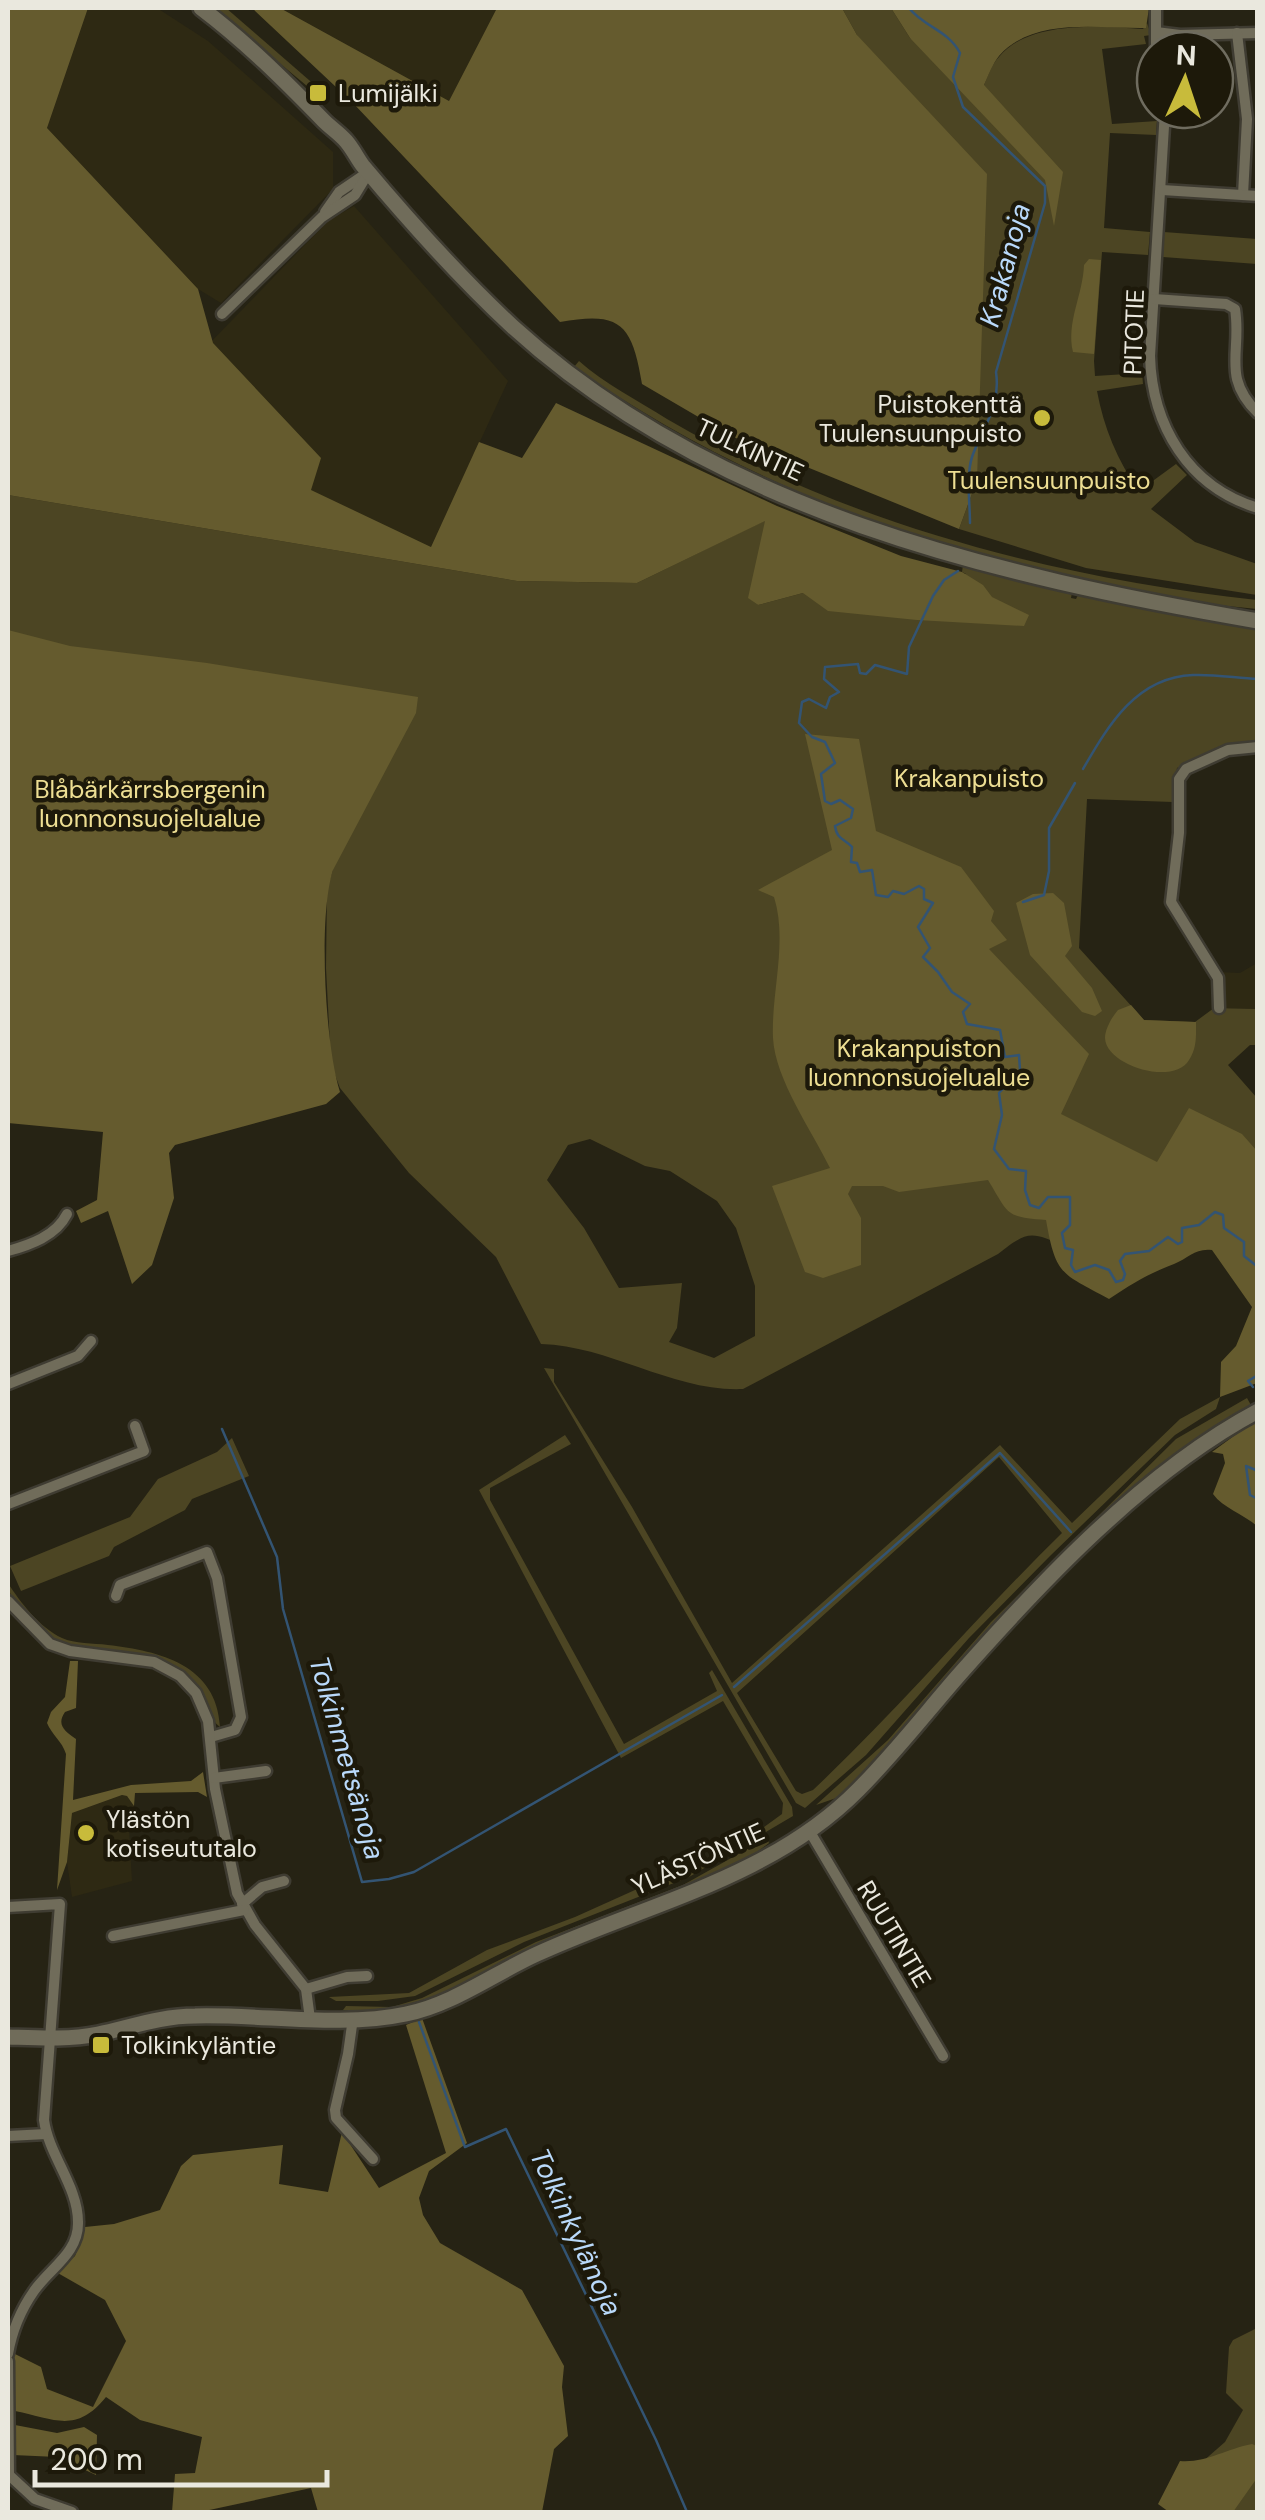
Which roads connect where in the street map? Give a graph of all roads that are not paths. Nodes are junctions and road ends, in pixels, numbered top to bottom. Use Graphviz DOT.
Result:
graph roads {
  1 [pos="201,8"];
  2 [pos="1237,33"];
  3 [pos="1258,33"];
  4 [pos="1164,130"];
  5 [pos="364,166"];
  6 [pos="1162,190"];
  7 [pos="1243,195"];
  8 [pos="1258,196"];
  9 [pos="1154,299"];
  10 [pos="222,314"];
  11 [pos="1255,406"];
  12 [pos="1258,508"];
  13 [pos="1258,618"];
  14 [pos="1258,748"];
  15 [pos="1219,1008"];
  16 [pos="67,1214"];
  17 [pos="8,1251"];
  18 [pos="91,1340"];
  19 [pos="8,1384"];
  20 [pos="1258,1411"];
  21 [pos="136,1426"];
  22 [pos="8,1504"];
  23 [pos="116,1596"];
  24 [pos="8,1600"];
  25 [pos="211,1736"];
  26 [pos="266,1770"];
  27 [pos="214,1778"];
  28 [pos="810,1832"];
  29 [pos="284,1881"];
  30 [pos="8,1907"];
  31 [pos="243,1907"];
  32 [pos="112,1936"];
  33 [pos="367,1976"];
  34 [pos="306,1989"];
  35 [pos="353,2018"];
  36 [pos="310,2019"];
  37 [pos="8,2037"];
  38 [pos="49,2038"];
  39 [pos="943,2056"];
  40 [pos="46,2134"];
  41 [pos="8,2136"];
  42 [pos="373,2159"];
  43 [pos="8,2358"];
  44 [pos="72,2512"];
  1 -- 5 [label="main road, TULKINTIE"];
  2 -- 3 [label="street"];
  2 -- 7 [label="street"];
  4 -- 6 [label="street, PITOTIE"];
  5 -- 10 [label="street"];
  5 -- 13 [label="main road, TULKINTIE"];
  6 -- 7 [label="street"];
  6 -- 9 [label="street, PITOTIE"];
  7 -- 8 [label="street"];
  9 -- 11 [label="street"];
  9 -- 12 [label="street, PITOTIE"];
  14 -- 15 [label="street"];
  16 -- 17 [label="street"];
  18 -- 19 [label="street"];
  20 -- 28 [label="main road, YLÄSTÖNTIE"];
  21 -- 22 [label="street"];
  23 -- 25 [label="street"];
  24 -- 25 [label="street"];
  25 -- 27 [label="street"];
  26 -- 27 [label="street"];
  27 -- 31 [label="street"];
  28 -- 35 [label="main road, YLÄSTÖNTIE"];
  28 -- 39 [label="street, RUUTINTIE"];
  29 -- 31 [label="street"];
  30 -- 38 [label="street"];
  31 -- 32 [label="street"];
  31 -- 34 [label="street"];
  33 -- 34 [label="street"];
  34 -- 36 [label="street"];
  35 -- 36 [label="main road, YLÄSTÖNTIE"];
  35 -- 42 [label="street"];
  36 -- 38 [label="main road, YLÄSTÖNTIE"];
  37 -- 38 [label="main road, YLÄSTÖNTIE"];
  38 -- 40 [label="street"];
  40 -- 41 [label="street"];
  40 -- 43 [label="street"];
  43 -- 44 [label="street"];
}
